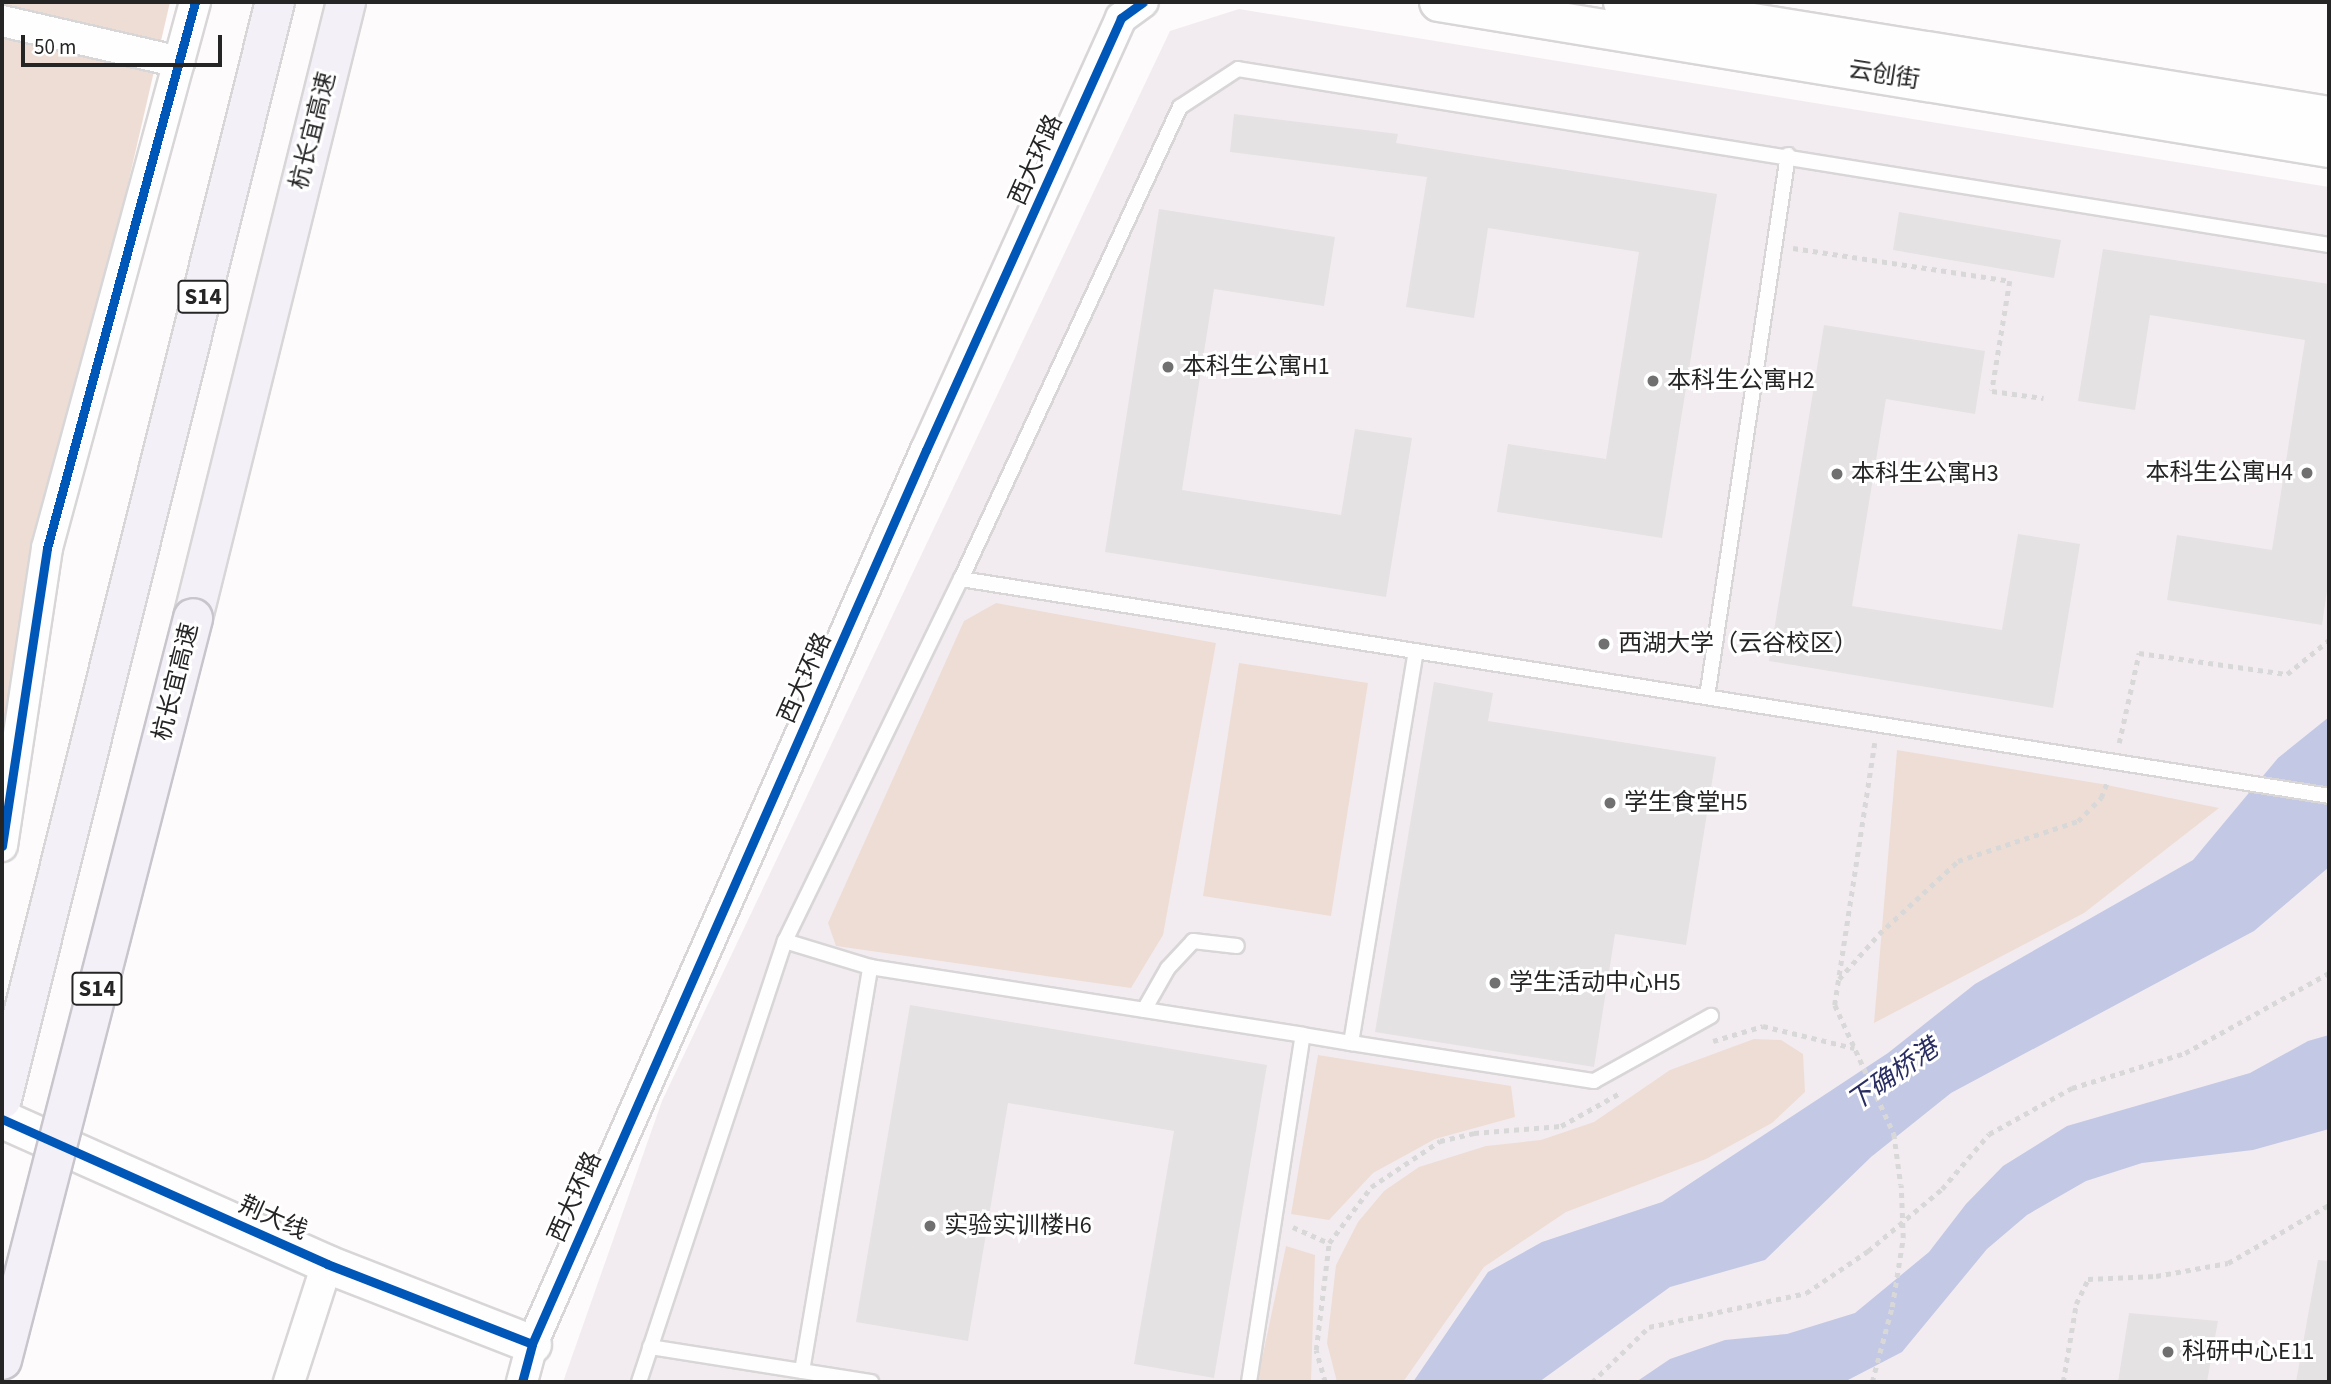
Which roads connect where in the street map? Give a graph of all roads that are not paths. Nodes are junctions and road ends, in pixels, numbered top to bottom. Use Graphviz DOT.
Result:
graph roads {
  1 [pos="195,2"];
  2 [pos="275,2"];
  3 [pos="346,2"];
  4 [pos="352,2"];
  5 [pos="1143,2"];
  6 [pos="1439,2"];
  7 [pos="1623,2"];
  8 [pos="2,21"];
  9 [pos="179,62"];
  10 [pos="2329,116"];
  11 [pos="314,126"];
  12 [pos="2329,148"];
  13 [pos="1788,155"];
  14 [pos="2329,245"];
  15 [pos="961,579"];
  16 [pos="1416,650"];
  17 [pos="1707,696"];
  18 [pos="2329,796"];
  19 [pos="2,846"];
  20 [pos="785,941"];
  21 [pos="1237,946"];
  22 [pos="870,967"];
  23 [pos="1144,1010"];
  24 [pos="1711,1016"];
  25 [pos="1303,1035"];
  26 [pos="1351,1043"];
  27 [pos="2,1099"];
  28 [pos="2,1119"];
  29 [pos="327,1264"];
  30 [pos="531,1344"];
  31 [pos="650,1347"];
  32 [pos="2,1360"];
  33 [pos="802,1371"];
  34 [pos="289,1382"];
  35 [pos="522,1382"];
  36 [pos="639,1382"];
  37 [pos="871,1382"];
  38 [pos="1249,1382"];
  1 -- 9 [label="street"];
  2 -- 27 [label="highway, S14"];
  3 -- 11 [label="highway, 杭长宜高速 / S14"];
  4 -- 11 [label="highway"];
  5 -- 30 [label="street, 西大环路"];
  6 -- 12 [label="main road, 云创街"];
  7 -- 10 [label="main road, 云创街"];
  8 -- 9 [label="street"];
  9 -- 19 [label="street"];
  11 -- 32 [label="highway, 杭长宜高速 / S14, bridge"];
  13 -- 14 [label="lane"];
  13 -- 15 [label="lane"];
  13 -- 17 [label="lane"];
  15 -- 16 [label="lane"];
  15 -- 20 [label="lane"];
  16 -- 17 [label="lane"];
  16 -- 26 [label="lane"];
  17 -- 18 [label="lane"];
  20 -- 22 [label="lane"];
  20 -- 31 [label="lane"];
  21 -- 23 [label="lane"];
  22 -- 23 [label="lane"];
  22 -- 33 [label="lane"];
  23 -- 25 [label="lane"];
  24 -- 26 [label="lane"];
  25 -- 26 [label="lane"];
  25 -- 38 [label="lane"];
  28 -- 29 [label="street, 荆大线"];
  29 -- 30 [label="street, 荆大线"];
  29 -- 34 [label="street"];
  30 -- 35 [label="street, 西大环路"];
  31 -- 33 [label="lane"];
  31 -- 36 [label="lane"];
  33 -- 37 [label="lane"];
}
